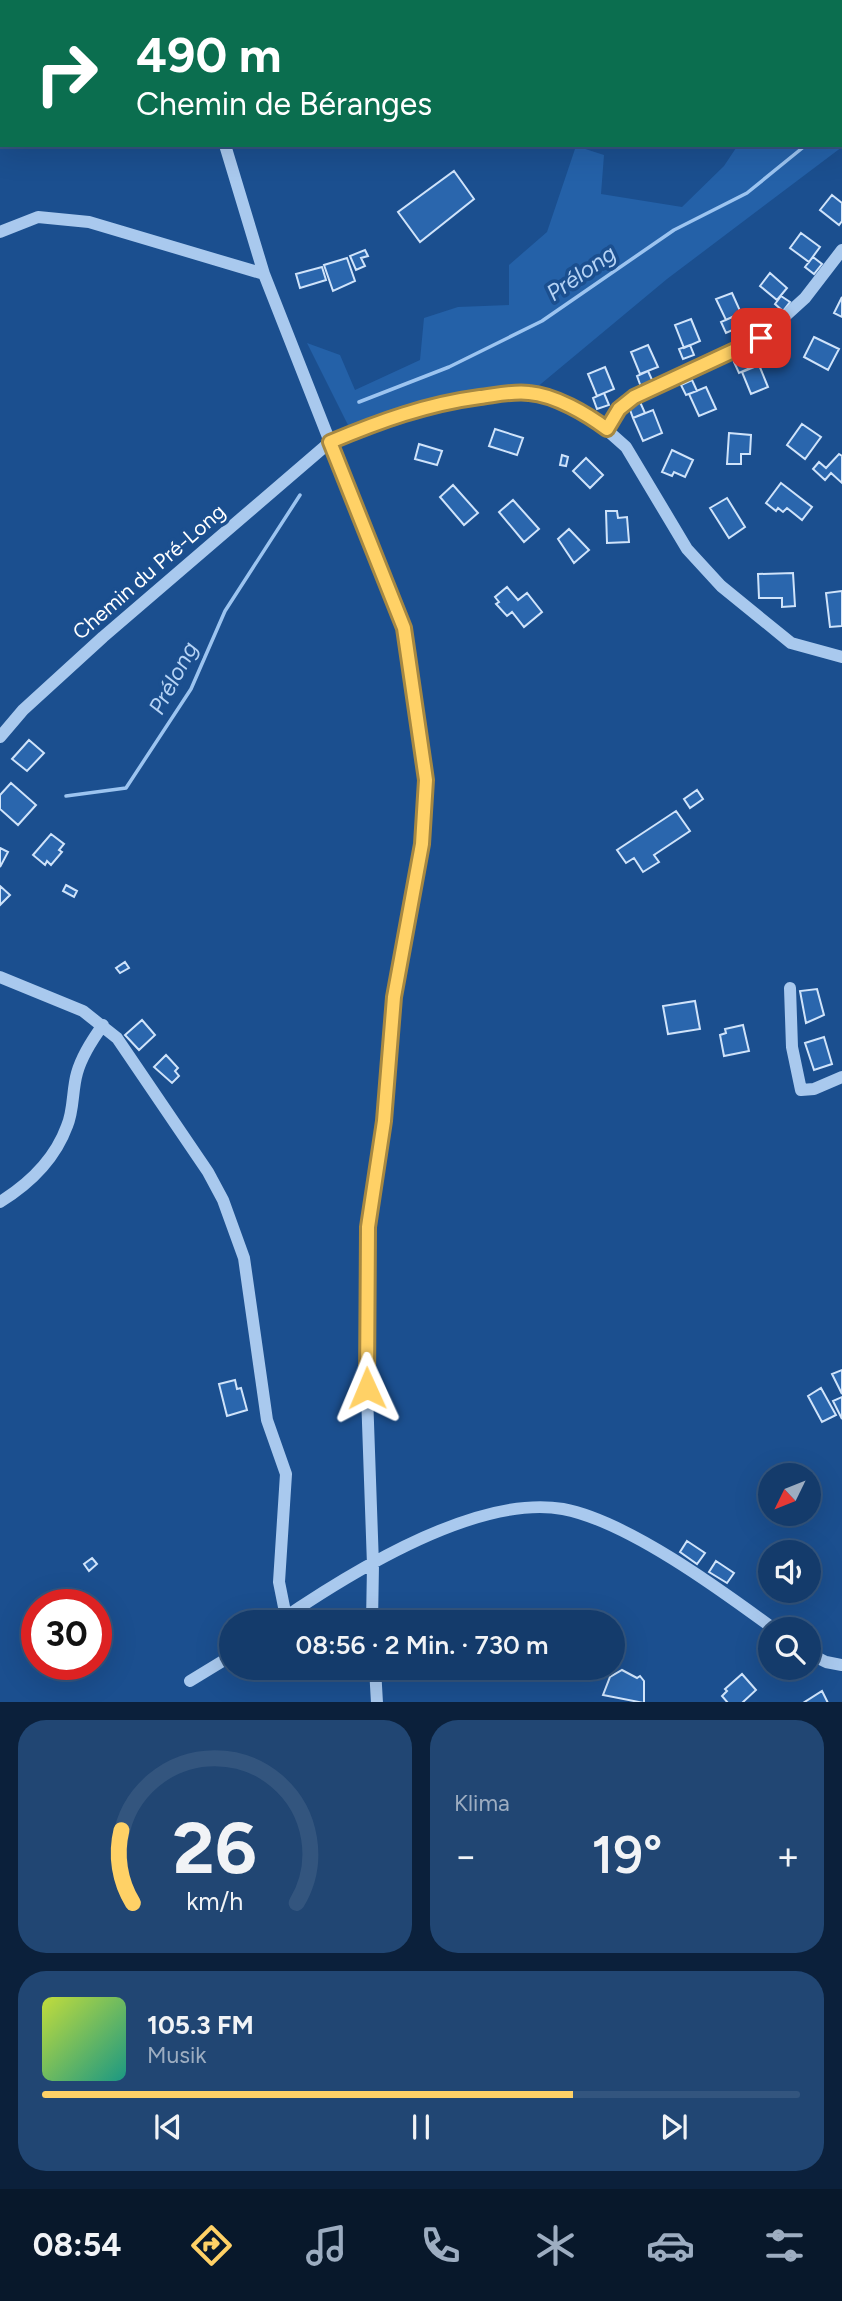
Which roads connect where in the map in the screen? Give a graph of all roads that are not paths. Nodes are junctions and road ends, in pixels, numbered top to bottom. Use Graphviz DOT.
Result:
graph roads {
  1 [pos="226,147"];
  2 [pos="0,232"];
  3 [pos="842,250"];
  4 [pos="264,274"];
  5 [pos="607,429"];
  6 [pos="330,442"];
  7 [pos="842,657"];
  8 [pos="0,737"];
  9 [pos="0,976"];
  10 [pos="790,988"];
  11 [pos="103,1025"];
  12 [pos="842,1077"];
  13 [pos="0,1202"];
  14 [pos="373,1566"];
  15 [pos="281,1610"];
  16 [pos="296,1610"];
  17 [pos="372,1610"];
  18 [pos="758,1618"];
  19 [pos="821,1660"];
  20 [pos="219,1663"];
  21 [pos="842,1665"];
  22 [pos="376,1680"];
  23 [pos="190,1681"];
  24 [pos="377,1702"];
  1 -- 4 [label="street"];
  2 -- 4 [label="street"];
  3 -- 5 [label="street"];
  4 -- 6 [label="street"];
  5 -- 6 [label="street, Chemin du Pré-Long"];
  5 -- 7 [label="street, Chemin du Pré-Long"];
  6 -- 8 [label="street, Chemin du Pré-Long"];
  6 -- 14 [label="street"];
  9 -- 11 [label="street"];
  10 -- 12 [label="street"];
  11 -- 13 [label="street"];
  11 -- 15 [label="street"];
  14 -- 16 [label="street"];
  14 -- 17 [label="street"];
  14 -- 18 [label="street"];
  19 -- 21 [label="street"];
  20 -- 23 [label="street"];
  22 -- 24 [label="street"];
}
